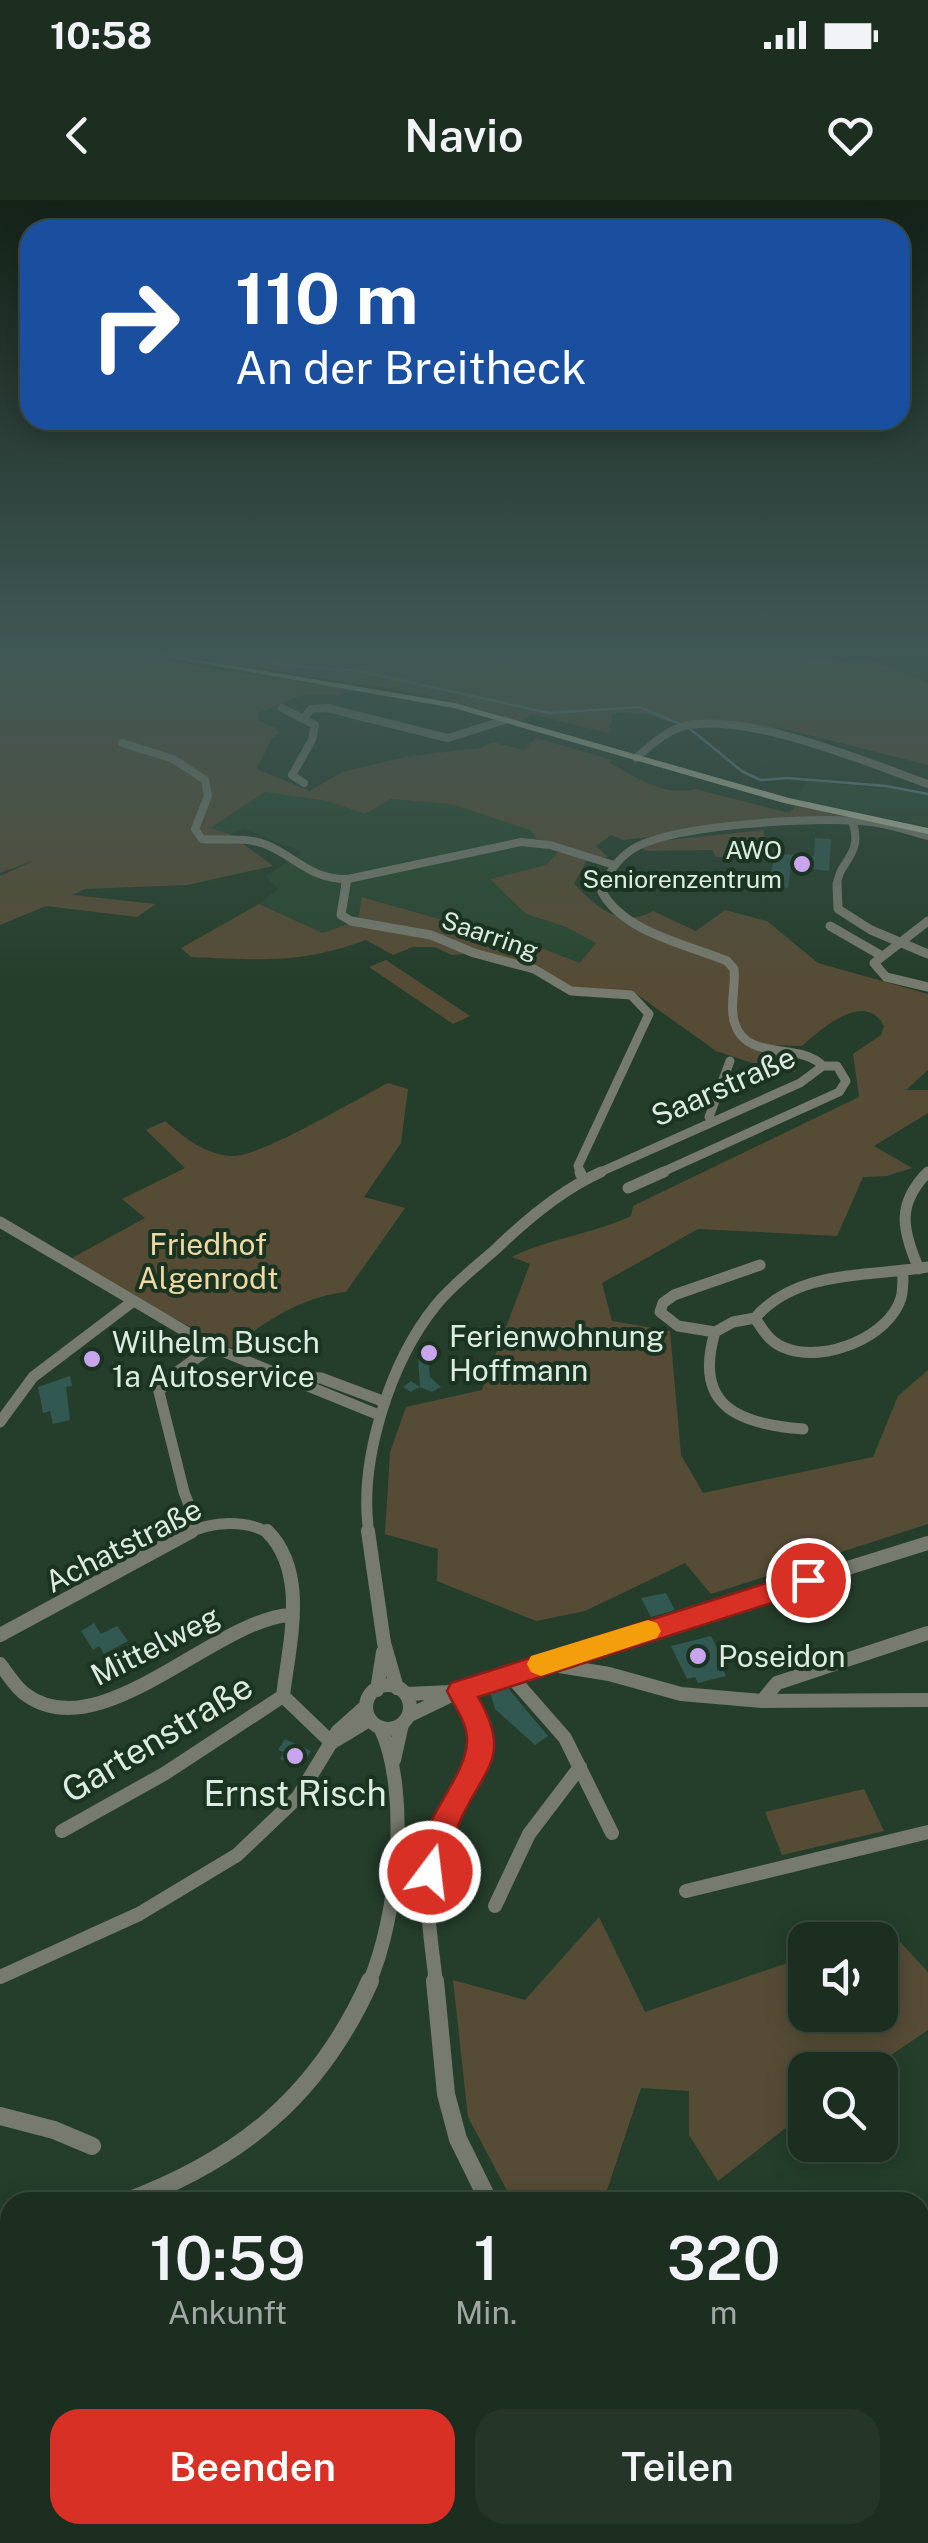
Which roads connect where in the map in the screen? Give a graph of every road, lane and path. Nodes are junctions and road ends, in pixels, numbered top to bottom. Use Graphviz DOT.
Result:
graph roads {
  1 [pos="181,764"];
  2 [pos="297,764"];
  3 [pos="658,764"];
  4 [pos="865,764"];
  5 [pos="304,783"];
  6 [pos="928,784"];
  7 [pos="852,821"];
  8 [pos="928,833"];
  9 [pos="614,865"];
  10 [pos="348,879"];
  11 [pos="928,920"];
  12 [pos="830,926"];
  13 [pos="900,942"];
  14 [pos="928,954"];
  15 [pos="882,956"];
  16 [pos="928,987"];
  17 [pos="730,1061"];
  18 [pos="823,1066"];
  19 [pos="713,1122"];
  20 [pos="928,1172"];
  21 [pos="584,1180"];
  22 [pos="628,1188"];
  23 [pos="0,1222"];
  24 [pos="760,1265"];
  25 [pos="924,1268"];
  26 [pos="904,1274"];
  27 [pos="132,1302"];
  28 [pos="755,1318"];
  29 [pos="715,1332"];
  30 [pos="212,1347"];
  31 [pos="288,1376"];
  32 [pos="385,1402"];
  33 [pos="379,1415"];
  34 [pos="0,1422"];
  35 [pos="803,1429"];
  36 [pos="198,1528"];
  37 [pos="928,1542"];
  38 [pos="289,1615"];
  39 [pos="928,1633"];
  40 [pos="0,1635"];
  41 [pos="384,1643"];
  42 [pos="0,1664"];
  43 [pos="543,1664"];
  44 [pos="509,1674"];
  45 [pos="377,1690"];
  46 [pos="402,1691"];
  47 [pos="460,1691"];
  48 [pos="283,1696"];
  49 [pos="928,1700"];
  50 [pos="762,1702"];
  51 [pos="371,1718"];
  52 [pos="406,1719"];
  53 [pos="332,1743"];
  54 [pos="580,1767"];
  55 [pos="392,1769"];
  56 [pos="62,1831"];
  57 [pos="928,1832"];
  58 [pos="612,1833"];
  59 [pos="686,1891"];
  60 [pos="495,1906"];
  61 [pos="0,1977"];
  62 [pos="0,2116"];
  63 [pos="92,2146"];
  64 [pos="147,2192"];
  65 [pos="484,2192"];
  1 -- 10 [label="street"];
  2 -- 5 [label="street"];
  3 -- 8 [label="main road"];
  4 -- 6 [label="street"];
  7 -- 8 [label="street"];
  7 -- 9 [label="street"];
  7 -- 13 [label="street"];
  9 -- 10 [label="street"];
  9 -- 18 [label="street, Saarstraße"];
  10 -- 21 [label="street, Saarring"];
  11 -- 13 [label="street"];
  12 -- 15 [label="street"];
  13 -- 14 [label="street"];
  13 -- 15 [label="street"];
  15 -- 16 [label="street"];
  17 -- 19 [label="street"];
  18 -- 19 [label="street, Saarstraße"];
  18 -- 22 [label="street"];
  19 -- 21 [label="street, Saarstraße"];
  20 -- 25 [label="street"];
  21 -- 32 [label="street, Saarstraße"];
  23 -- 27 [label="street"];
  24 -- 29 [label="street"];
  25 -- 26 [label="street"];
  26 -- 28 [label="street"];
  26 -- 28 [label="street"];
  27 -- 30 [label="street"];
  27 -- 34 [label="street"];
  28 -- 29 [label="street"];
  29 -- 35 [label="street"];
  30 -- 31 [label="street"];
  30 -- 36 [label="street"];
  31 -- 32 [label="street"];
  31 -- 33 [label="street"];
  32 -- 33 [label="street, Saarstraße"];
  33 -- 41 [label="street, Saarstraße"];
  36 -- 38 [label="street, Achatstraße"];
  36 -- 40 [label="street, Achatstraße"];
  37 -- 43 [label="street"];
  38 -- 42 [label="street, Mittelweg"];
  38 -- 48 [label="street, Achatstraße"];
  39 -- 50 [label="street"];
  41 -- 45 [label="street, Saarstraße"];
  41 -- 46 [label="street, Saarstraße"];
  43 -- 44 [label="street"];
  43 -- 50 [label="street"];
  44 -- 47 [label="street"];
  44 -- 54 [label="street"];
  45 -- 46 [label="street"];
  45 -- 51 [label="street"];
  46 -- 47 [label="street"];
  46 -- 52 [label="street, Saarstraße"];
  47 -- 52 [label="street"];
  47 -- 65 [label="street"];
  48 -- 53 [label="street"];
  48 -- 56 [label="street, Gartenstraße"];
  49 -- 50 [label="street"];
  51 -- 52 [label="street"];
  51 -- 53 [label="street"];
  51 -- 55 [label="street"];
  52 -- 55 [label="street"];
  53 -- 61 [label="street"];
  54 -- 58 [label="street"];
  54 -- 60 [label="street"];
  55 -- 64 [label="street"];
  57 -- 59 [label="street"];
  62 -- 63 [label="street"];
}
